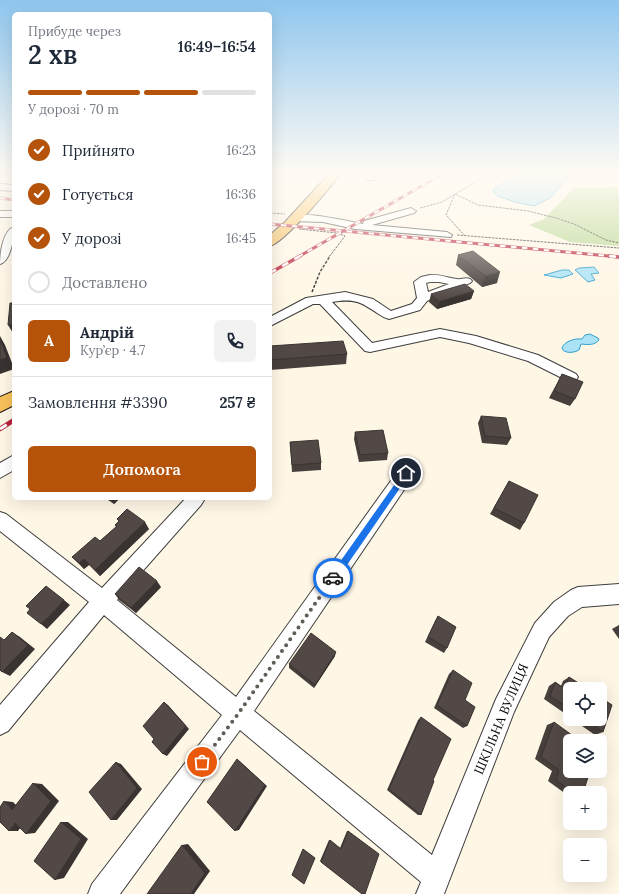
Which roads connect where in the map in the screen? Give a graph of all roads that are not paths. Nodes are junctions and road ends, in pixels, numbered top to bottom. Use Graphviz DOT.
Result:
graph roads {
  1 [pos="297,215"];
  2 [pos="397,215"];
  3 [pos="294,218"];
  4 [pos="355,226"];
  5 [pos="12,234"];
  6 [pos="447,234"];
  7 [pos="272,240"];
  8 [pos="0,261"];
  9 [pos="422,298"];
  10 [pos="316,301"];
  11 [pos="272,321"];
  12 [pos="571,377"];
  13 [pos="12,398"];
  14 [pos="0,404"];
  15 [pos="12,463"];
  16 [pos="0,471"];
  17 [pos="406,473"];
  18 [pos="195,500"];
  19 [pos="0,520"];
  20 [pos="619,594"];
  21 [pos="103,601"];
  22 [pos="238,714"];
  23 [pos="0,723"];
  24 [pos="433,886"];
  25 [pos="102,894"];
  1 -- 3 [label="main road"];
  2 -- 4 [label="street"];
  3 -- 4 [label="street"];
  3 -- 7 [label="main road"];
  4 -- 6 [label="street"];
  5 -- 8 [label="street"];
  9 -- 9 [label="street"];
  9 -- 10 [label="street"];
  10 -- 11 [label="street"];
  10 -- 12 [label="street"];
  13 -- 14 [label="main road"];
  15 -- 16 [label="street"];
  17 -- 22 [label="street"];
  18 -- 21 [label="street"];
  19 -- 21 [label="street"];
  20 -- 24 [label="street, ШКІЛЬНА ВУЛИЦЯ"];
  21 -- 22 [label="street"];
  21 -- 23 [label="street"];
  22 -- 24 [label="street"];
  22 -- 25 [label="street"];
}
